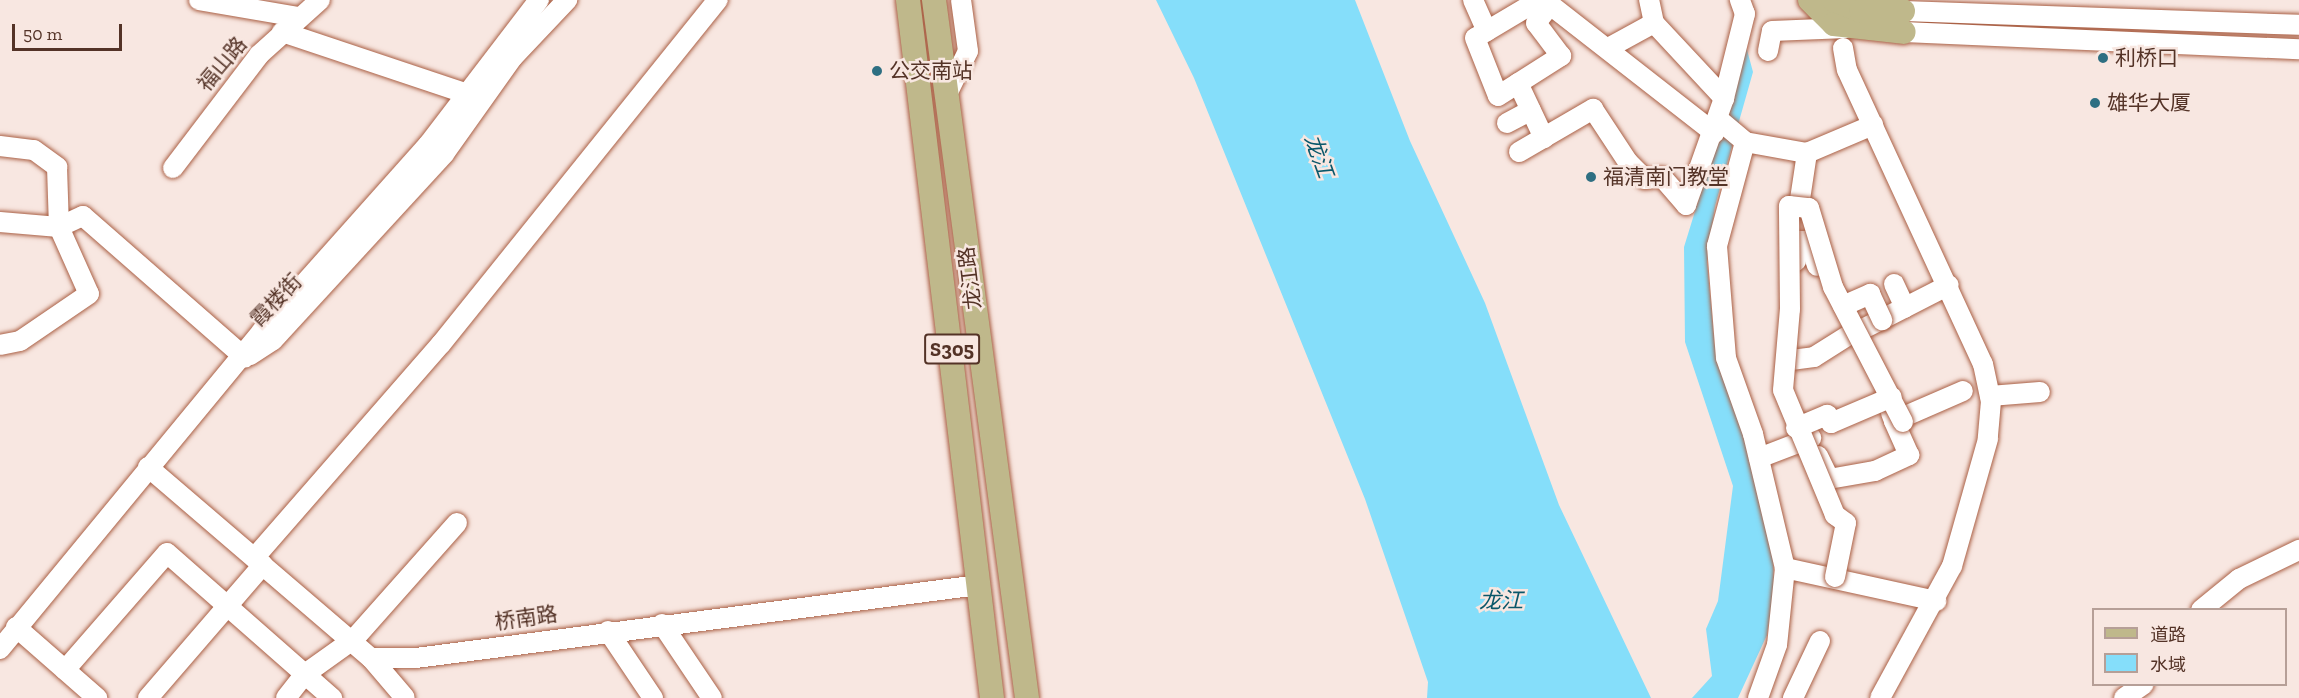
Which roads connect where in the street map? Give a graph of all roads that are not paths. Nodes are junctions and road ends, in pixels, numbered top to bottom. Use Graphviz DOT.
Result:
graph roads {
  1 [pos="199,0"];
  2 [pos="320,0"];
  3 [pos="539,0"];
  4 [pos="567,0"];
  5 [pos="718,0"];
  6 [pos="908,0"];
  7 [pos="934,0"];
  8 [pos="961,0"];
  9 [pos="1473,0"];
  10 [pos="1649,0"];
  11 [pos="1740,0"];
  12 [pos="1748,0"];
  13 [pos="1810,0"];
  14 [pos="1834,0"];
  15 [pos="1544,2"];
  16 [pos="298,17"];
  17 [pos="1904,22"];
  18 [pos="1654,23"];
  19 [pos="2299,25"];
  20 [pos="1487,31"];
  21 [pos="282,32"];
  22 [pos="1849,38"];
  23 [pos="1610,47"];
  24 [pos="2299,49"];
  25 [pos="1518,83"];
  26 [pos="949,90"];
  27 [pos="464,93"];
  28 [pos="1724,98"];
  29 [pos="1531,110"];
  30 [pos="1507,123"];
  31 [pos="1873,125"];
  32 [pos="1716,126"];
  33 [pos="1544,138"];
  34 [pos="1746,142"];
  35 [pos="0,146"];
  36 [pos="1519,152"];
  37 [pos="1807,153"];
  38 [pos="173,168"];
  39 [pos="1799,206"];
  40 [pos="0,222"];
  41 [pos="59,227"];
  42 [pos="1790,255"];
  43 [pos="1822,255"];
  44 [pos="1949,285"];
  45 [pos="1896,304"];
  46 [pos="1848,325"];
  47 [pos="0,345"];
  48 [pos="245,358"];
  49 [pos="1791,360"];
  50 [pos="2040,392"];
  51 [pos="1989,393"];
  52 [pos="1892,397"];
  53 [pos="1899,421"];
  54 [pos="1803,433"];
  55 [pos="1759,458"];
  56 [pos="148,467"];
  57 [pos="457,523"];
  58 [pos="2299,550"];
  59 [pos="259,561"];
  60 [pos="1785,568"];
  61 [pos="1835,577"];
  62 [pos="979,585"];
  63 [pos="1936,601"];
  64 [pos="228,606"];
  65 [pos="2202,608"];
  66 [pos="662,624"];
  67 [pos="16,627"];
  68 [pos="608,631"];
  69 [pos="354,639"];
  70 [pos="1820,641"];
  71 [pos="0,649"];
  72 [pos="371,658"];
  73 [pos="65,670"];
  74 [pos="305,674"];
  75 [pos="2141,686"];
  76 [pos="396,695"];
  77 [pos="98,698"];
  78 [pos="148,698"];
  79 [pos="285,698"];
  80 [pos="332,698"];
  81 [pos="653,698"];
  82 [pos="712,698"];
  83 [pos="993,698"];
  84 [pos="1028,698"];
  85 [pos="1758,698"];
  86 [pos="1793,698"];
  87 [pos="1880,698"];
  88 [pos="2124,698"];
  1 -- 16 [label="street"];
  2 -- 16 [label="street, 福山路"];
  3 -- 27 [label="street, 霞楼街"];
  4 -- 48 [label="street, 霞楼街"];
  5 -- 59 [label="street"];
  6 -- 62 [label="main road, 龙江路 / S305"];
  7 -- 26 [label="main road, 龙江路 / S305"];
  8 -- 26 [label="street"];
  9 -- 20 [label="street"];
  10 -- 18 [label="street"];
  11 -- 28 [label="street"];
  12 -- 22 [label="street"];
  13 -- 22 [label="main road"];
  14 -- 17 [label="main road"];
  15 -- 20 [label="street"];
  15 -- 23 [label="street"];
  15 -- 25 [label="street"];
  16 -- 21 [label="street, 福山路"];
  17 -- 19 [label="street"];
  17 -- 22 [label="main road"];
  17 -- 24 [label="street"];
  18 -- 23 [label="street"];
  18 -- 28 [label="street"];
  20 -- 25 [label="street"];
  21 -- 27 [label="street"];
  21 -- 38 [label="street, 福山路"];
  22 -- 31 [label="street"];
  23 -- 32 [label="street"];
  25 -- 29 [label="street"];
  26 -- 84 [label="main road, 龙江路 / S305"];
  27 -- 48 [label="street, 霞楼街"];
  28 -- 32 [label="street"];
  29 -- 30 [label="street"];
  29 -- 33 [label="street"];
  31 -- 37 [label="street"];
  31 -- 44 [label="street"];
  32 -- 33 [label="street"];
  32 -- 34 [label="street"];
  33 -- 36 [label="street"];
  34 -- 37 [label="street"];
  34 -- 55 [label="street"];
  35 -- 41 [label="street"];
  37 -- 39 [label="street"];
  39 -- 42 [label="street, bridge"];
  39 -- 43 [label="street, bridge"];
  40 -- 41 [label="street"];
  41 -- 47 [label="street"];
  41 -- 48 [label="street"];
  42 -- 43 [label="street"];
  42 -- 54 [label="street, bridge"];
  43 -- 46 [label="street, bridge"];
  44 -- 45 [label="street"];
  44 -- 51 [label="street"];
  45 -- 46 [label="street"];
  45 -- 46 [label="street, bridge"];
  46 -- 49 [label="street"];
  46 -- 49 [label="street"];
  46 -- 52 [label="street, bridge"];
  46 -- 53 [label="street"];
  48 -- 56 [label="street"];
  49 -- 54 [label="street"];
  50 -- 51 [label="street"];
  51 -- 53 [label="street"];
  51 -- 63 [label="street"];
  52 -- 53 [label="street, bridge"];
  52 -- 54 [label="street, bridge"];
  53 -- 54 [label="street"];
  54 -- 55 [label="street"];
  54 -- 61 [label="street, bridge"];
  55 -- 60 [label="street"];
  56 -- 59 [label="street"];
  56 -- 67 [label="street"];
  57 -- 69 [label="street"];
  58 -- 65 [label="street"];
  59 -- 64 [label="street"];
  59 -- 69 [label="street"];
  60 -- 61 [label="street"];
  60 -- 85 [label="street"];
  61 -- 63 [label="street"];
  62 -- 66 [label="street, 桥南路"];
  62 -- 83 [label="main road, 龙江路 / S305"];
  63 -- 87 [label="street"];
  64 -- 73 [label="street"];
  64 -- 74 [label="street"];
  64 -- 78 [label="street"];
  66 -- 68 [label="street, 桥南路"];
  66 -- 82 [label="street"];
  67 -- 71 [label="street"];
  67 -- 73 [label="street"];
  68 -- 72 [label="street, 桥南路"];
  68 -- 81 [label="street"];
  69 -- 72 [label="street"];
  69 -- 74 [label="street"];
  70 -- 86 [label="street"];
  72 -- 76 [label="street"];
  73 -- 77 [label="street"];
  74 -- 79 [label="street"];
  74 -- 80 [label="street"];
  75 -- 88 [label="street"];
}
